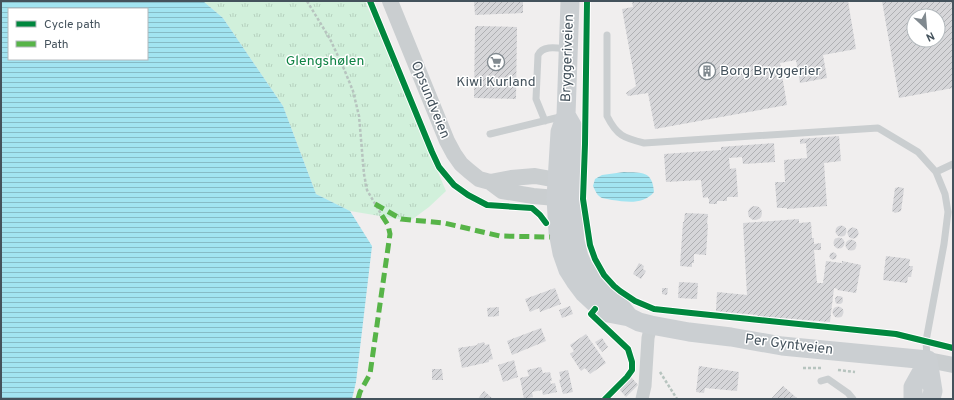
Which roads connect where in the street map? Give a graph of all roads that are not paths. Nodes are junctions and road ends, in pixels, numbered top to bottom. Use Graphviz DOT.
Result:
graph roads {
  1 [pos="390,1"];
  2 [pos="570,1"];
  3 [pos="607,35"];
  4 [pos="569,50"];
  5 [pos="566,115"];
  6 [pos="545,121"];
  7 [pos="490,134"];
  8 [pos="953,164"];
  9 [pos="936,172"];
  10 [pos="561,190"];
  11 [pos="628,316"];
  12 [pos="651,325"];
  13 [pos="928,360"];
  14 [pos="953,365"];
  15 [pos="821,381"];
  16 [pos="642,399"];
  17 [pos="853,399"];
  18 [pos="912,399"];
  19 [pos="931,399"];
  1 -- 10 [label="street, Opsundveien"];
  2 -- 4 [label="main road, Bryggeriveien"];
  3 -- 9 [label="lane"];
  4 -- 5 [label="main road, Bryggeriveien"];
  4 -- 6 [label="lane"];
  5 -- 6 [label="lane"];
  5 -- 10 [label="main road, Bryggeriveien"];
  6 -- 7 [label="lane"];
  8 -- 9 [label="lane"];
  9 -- 13 [label="lane"];
  10 -- 11 [label="main road, Bryggeriveien"];
  11 -- 12 [label="main road, Per Gyntveien"];
  12 -- 13 [label="main road, Per Gyntveien"];
  12 -- 16 [label="street"];
  13 -- 14 [label="street"];
  13 -- 18 [label="main road"];
  13 -- 19 [label="main road"];
  15 -- 17 [label="lane"];
}
